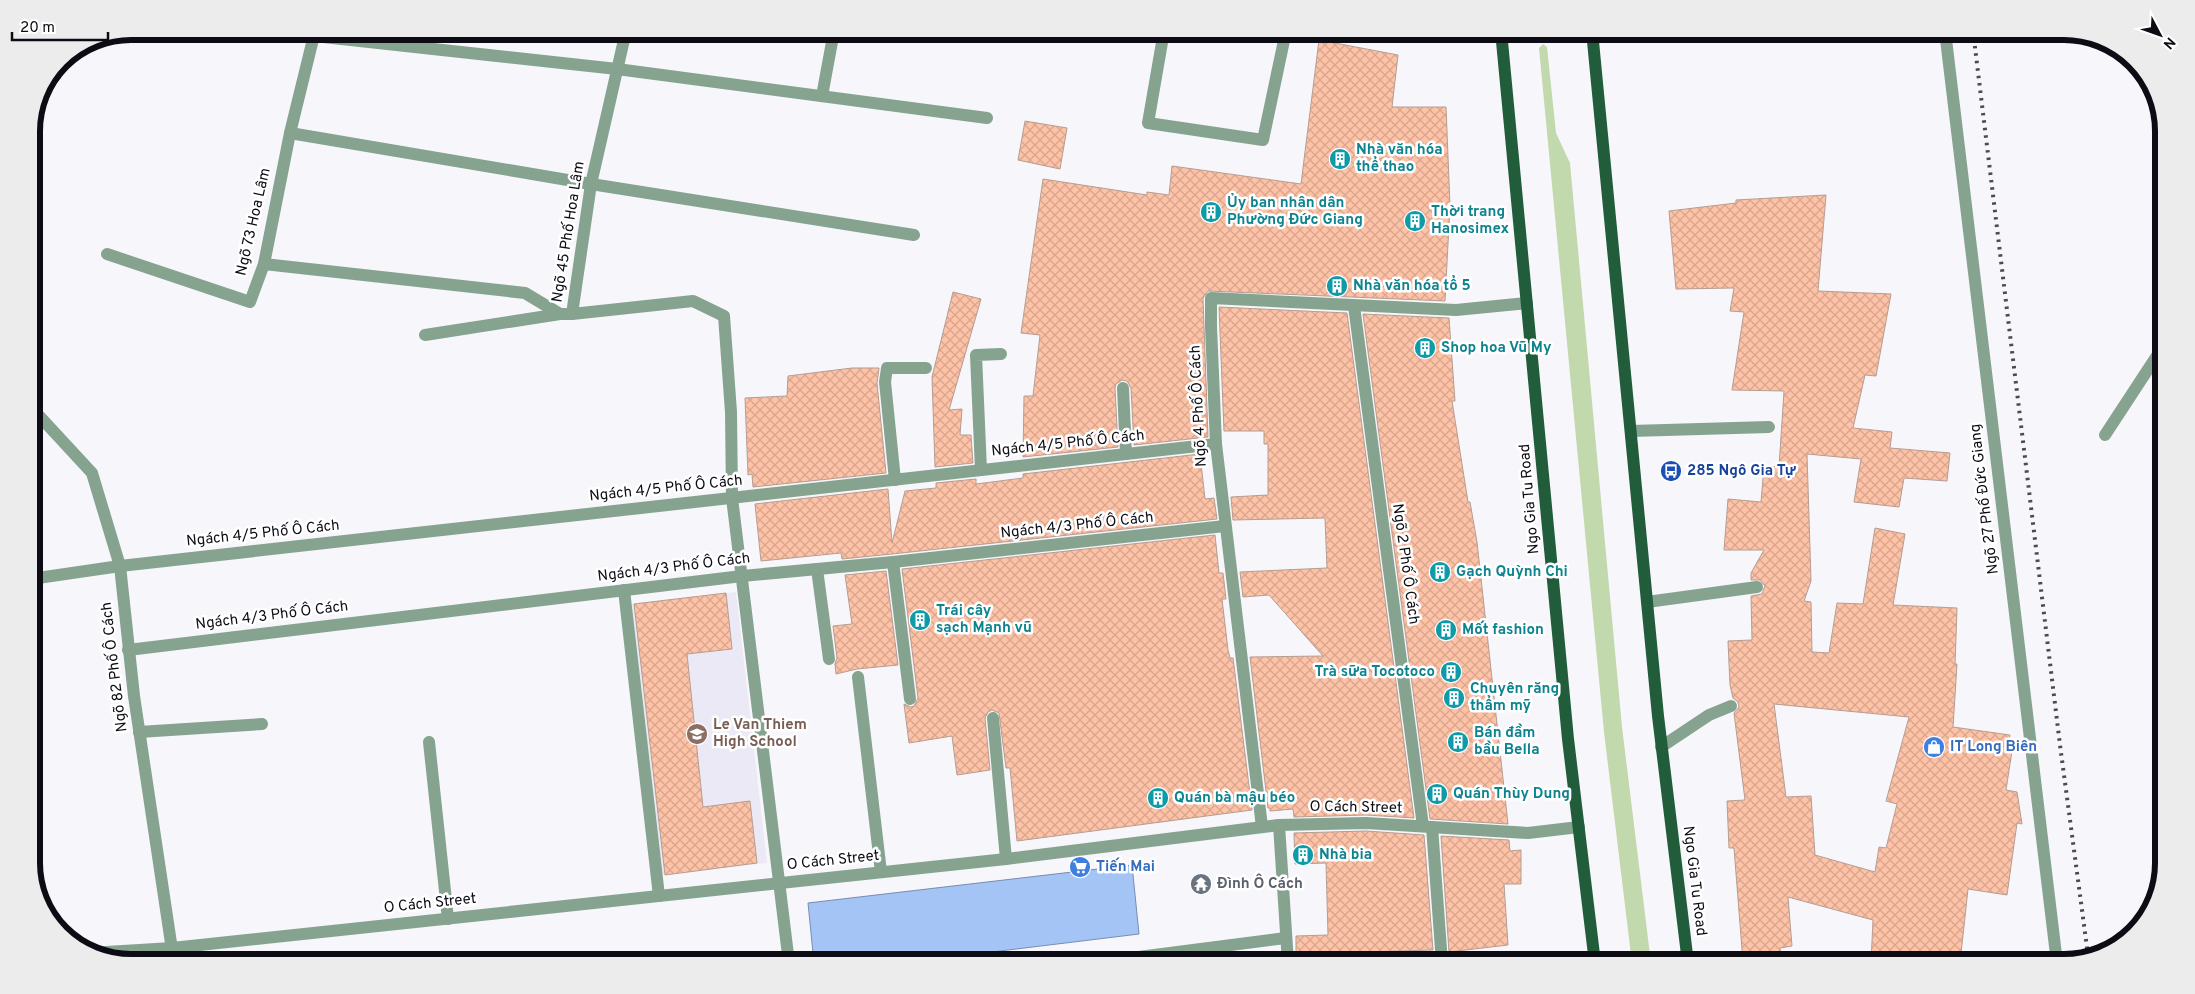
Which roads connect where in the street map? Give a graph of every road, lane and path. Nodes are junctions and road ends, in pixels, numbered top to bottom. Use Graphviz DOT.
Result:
graph roads {
  1 [pos="313,40"];
  2 [pos="366,40"];
  3 [pos="624,40"];
  4 [pos="832,40"];
  5 [pos="1162,40"];
  6 [pos="1284,40"];
  7 [pos="1502,40"];
  8 [pos="1593,40"];
  9 [pos="1946,40"];
  10 [pos="617,69"];
  11 [pos="822,96"];
  12 [pos="987,118"];
  13 [pos="290,132"];
  14 [pos="591,184"];
  15 [pos="914,235"];
  16 [pos="107,254"];
  17 [pos="264,264"];
  18 [pos="1528,303"];
  19 [pos="1354,306"];
  20 [pos="566,314"];
  21 [pos="424,335"];
  22 [pos="1002,354"];
  23 [pos="2155,359"];
  24 [pos="926,368"];
  25 [pos="1123,388"];
  26 [pos="40,415"];
  27 [pos="1769,427"];
  28 [pos="1631,431"];
  29 [pos="2105,435"];
  30 [pos="1216,444"];
  31 [pos="1126,454"];
  32 [pos="981,470"];
  33 [pos="895,480"];
  34 [pos="732,498"];
  35 [pos="1225,526"];
  36 [pos="893,562"];
  37 [pos="120,566"];
  38 [pos="817,569"];
  39 [pos="742,576"];
  40 [pos="40,578"];
  41 [pos="1757,587"];
  42 [pos="624,590"];
  43 [pos="1647,602"];
  44 [pos="128,650"];
  45 [pos="829,659"];
  46 [pos="858,677"];
  47 [pos="910,699"];
  48 [pos="1731,706"];
  49 [pos="993,718"];
  50 [pos="262,724"];
  51 [pos="139,732"];
  52 [pos="429,742"];
  53 [pos="1661,746"];
  54 [pos="1279,825"];
  55 [pos="1262,827"];
  56 [pos="1428,827"];
  57 [pos="1578,827"];
  58 [pos="1006,859"];
  59 [pos="881,872"];
  60 [pos="779,883"];
  61 [pos="659,896"];
  62 [pos="448,919"];
  63 [pos="1285,938"];
  64 [pos="172,948"];
  65 [pos="113,952"];
  66 [pos="173,954"];
  67 [pos="788,954"];
  68 [pos="1162,954"];
  69 [pos="1287,954"];
  70 [pos="1441,954"];
  71 [pos="1594,954"];
  72 [pos="1687,954"];
  73 [pos="2055,954"];
  1 -- 13 [label="street, Ngõ 73 Hoa Lâm"];
  2 -- 10 [label="street"];
  3 -- 10 [label="street, Ngõ 45 Phố Hoa Lâm"];
  4 -- 11 [label="street"];
  5 -- 6 [label="street"];
  7 -- 18 [label="main road, Ngo Gia Tu Road"];
  8 -- 28 [label="main road, Ngo Gia Tu Road"];
  9 -- 73 [label="street, Ngõ 27 Phố Đức Giang"];
  10 -- 11 [label="street"];
  10 -- 14 [label="street, Ngõ 45 Phố Hoa Lâm"];
  11 -- 12 [label="street"];
  13 -- 14 [label="street"];
  13 -- 17 [label="street, Ngõ 73 Hoa Lâm"];
  14 -- 15 [label="street"];
  14 -- 20 [label="street, Ngõ 45 Phố Hoa Lâm"];
  16 -- 17 [label="street, Ngõ 73 Hoa Lâm"];
  17 -- 20 [label="street"];
  18 -- 19 [label="street, Ngõ 4 Phố Ô Cách"];
  18 -- 57 [label="main road, Ngo Gia Tu Road"];
  19 -- 30 [label="street, Ngõ 4 Phố Ô Cách"];
  19 -- 56 [label="street, Ngõ 2 Phố Ô Cách"];
  20 -- 21 [label="street"];
  20 -- 34 [label="street, Ngõ 45 Phố Hoa Lâm"];
  22 -- 32 [label="street"];
  23 -- 29 [label="street"];
  24 -- 33 [label="street"];
  25 -- 31 [label="street"];
  26 -- 37 [label="street, Ngõ 82 Phố Ô Cách"];
  27 -- 28 [label="street"];
  28 -- 43 [label="main road, Ngo Gia Tu Road"];
  30 -- 31 [label="street, Ngách 4/5 Phố Ô Cách"];
  30 -- 35 [label="street, Ngõ 4 Phố Ô Cách"];
  31 -- 32 [label="street, Ngách 4/5 Phố Ô Cách"];
  32 -- 33 [label="street, Ngách 4/5 Phố Ô Cách"];
  33 -- 34 [label="street, Ngách 4/5 Phố Ô Cách"];
  34 -- 37 [label="street, Ngách 4/5 Phố Ô Cách"];
  34 -- 39 [label="street"];
  35 -- 36 [label="street, Ngách 4/3 Phố Ô Cách"];
  35 -- 55 [label="street, Ngõ 4 Phố Ô Cách"];
  36 -- 38 [label="street, Ngách 4/3 Phố Ô Cách"];
  36 -- 47 [label="street"];
  37 -- 40 [label="street, Ngách 4/5 Phố Ô Cách"];
  37 -- 44 [label="street, Ngõ 82 Phố Ô Cách"];
  38 -- 39 [label="street, Ngách 4/3 Phố Ô Cách"];
  38 -- 45 [label="street"];
  39 -- 42 [label="street, Ngách 4/3 Phố Ô Cách"];
  39 -- 60 [label="street"];
  41 -- 43 [label="street"];
  42 -- 44 [label="street, Ngách 4/3 Phố Ô Cách"];
  42 -- 61 [label="street"];
  43 -- 53 [label="main road, Ngo Gia Tu Road"];
  44 -- 51 [label="street, Ngõ 82 Phố Ô Cách"];
  46 -- 59 [label="street"];
  48 -- 53 [label="street"];
  49 -- 58 [label="street"];
  50 -- 51 [label="street"];
  51 -- 64 [label="street, Ngõ 82 Phố Ô Cách"];
  52 -- 62 [label="street"];
  53 -- 72 [label="main road, Ngo Gia Tu Road"];
  54 -- 55 [label="street, O Cách Street"];
  54 -- 56 [label="street, O Cách Street"];
  54 -- 63 [label="street"];
  55 -- 58 [label="street, O Cách Street"];
  56 -- 57 [label="street, O Cách Street"];
  56 -- 70 [label="street, Ngõ 2 Phố Ô Cách"];
  57 -- 71 [label="main road, Ngo Gia Tu Road"];
  58 -- 59 [label="street, O Cách Street"];
  59 -- 60 [label="street, O Cách Street"];
  60 -- 61 [label="street, O Cách Street"];
  60 -- 67 [label="street"];
  61 -- 62 [label="street, O Cách Street"];
  62 -- 64 [label="street, O Cách Street"];
  63 -- 68 [label="street"];
  63 -- 69 [label="street"];
  64 -- 65 [label="street, O Cách Street"];
  64 -- 66 [label="street, Ngõ 82 Phố Ô Cách"];
}
